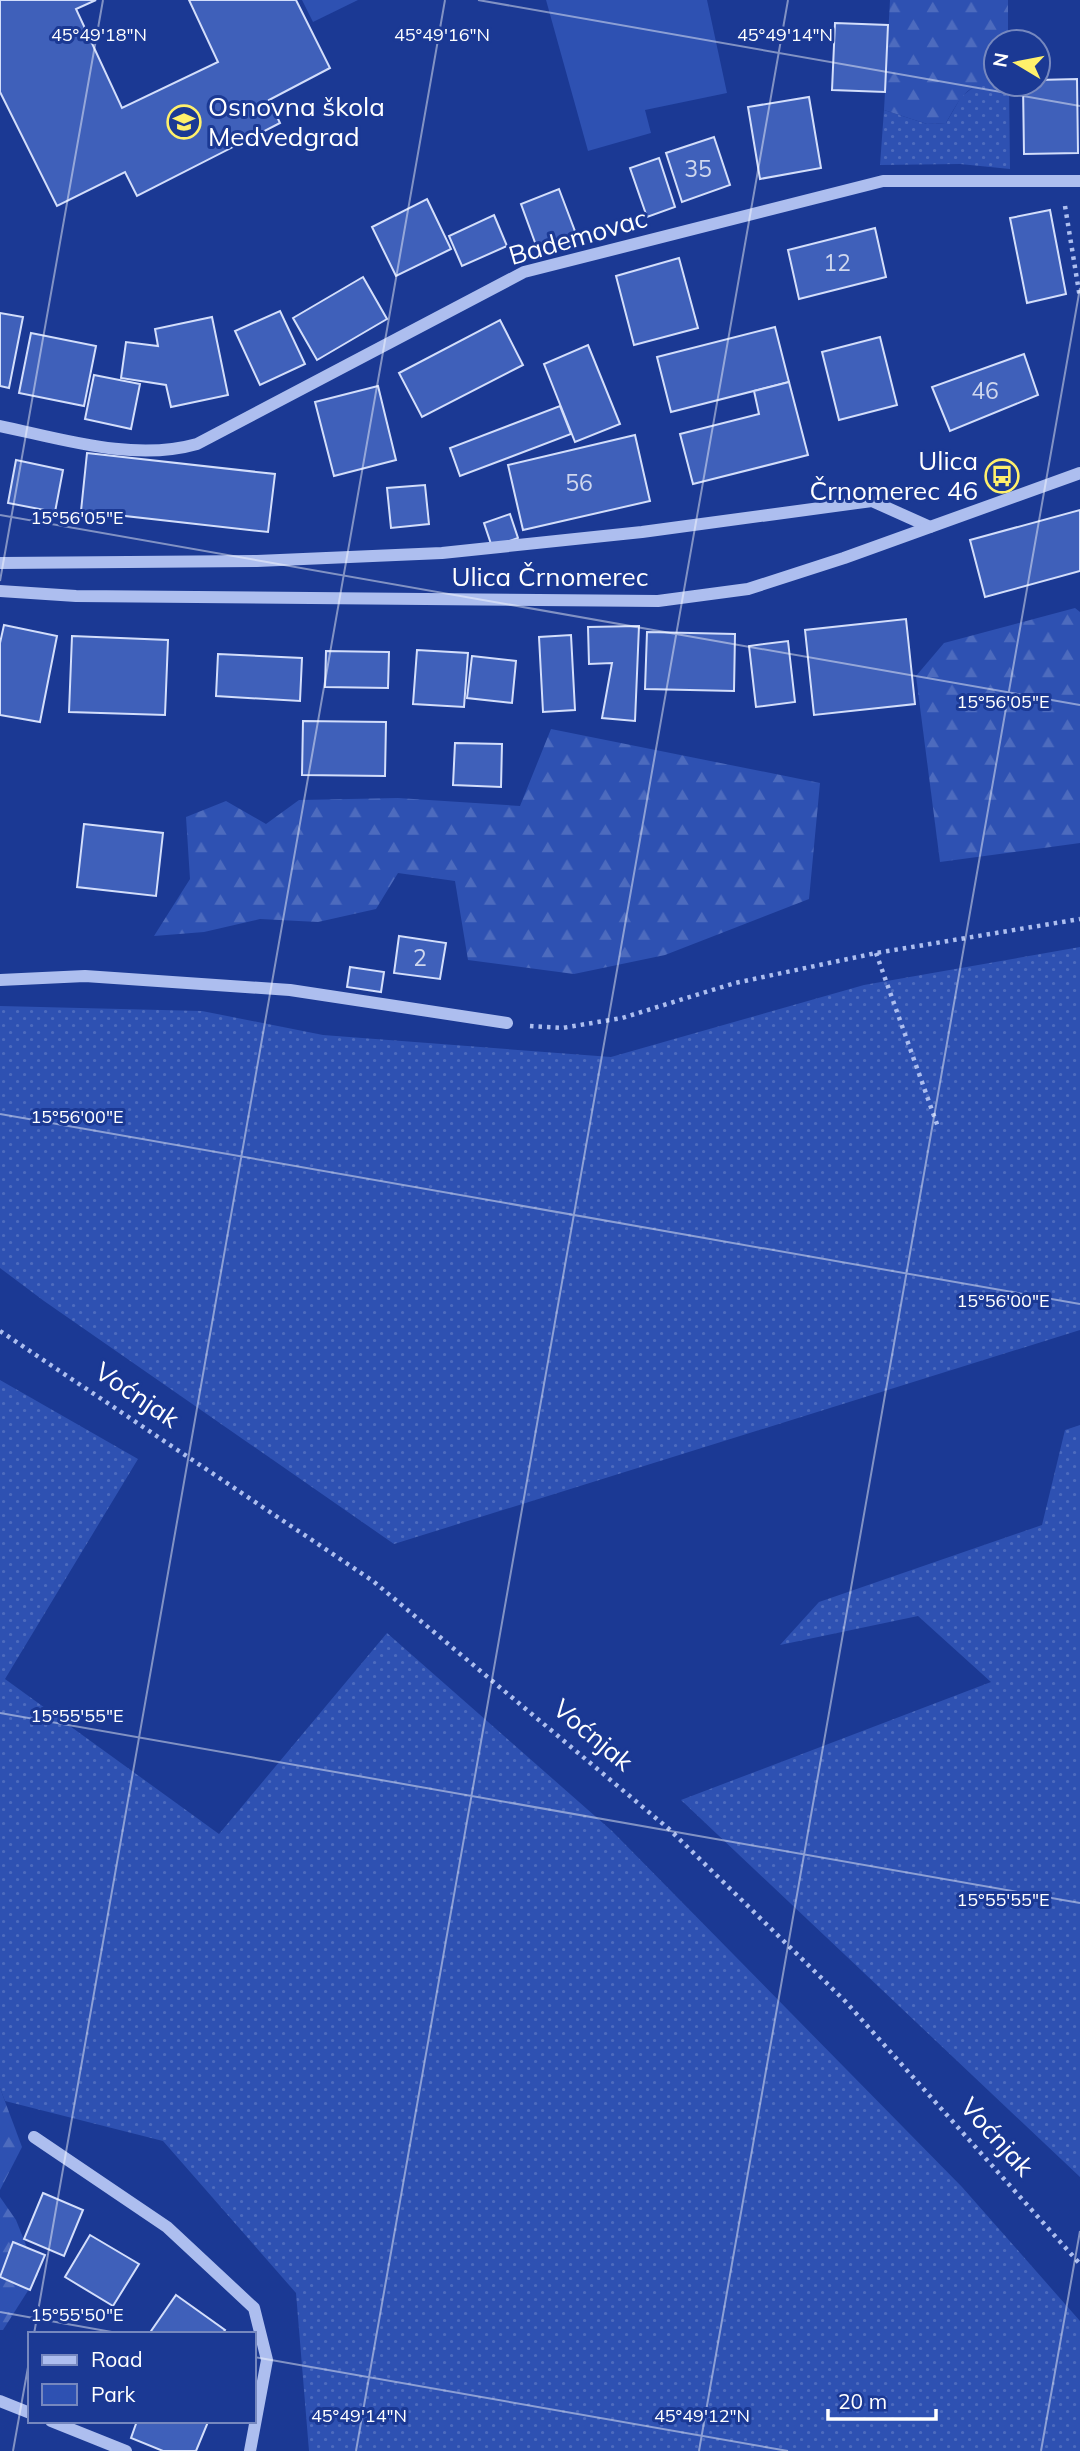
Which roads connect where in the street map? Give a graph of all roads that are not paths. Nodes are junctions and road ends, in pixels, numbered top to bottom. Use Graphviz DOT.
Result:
graph roads {
  1 [pos="1080,181"];
  2 [pos="0,426"];
  3 [pos="1080,473"];
  4 [pos="930,527"];
  5 [pos="0,563"];
  6 [pos="0,591"];
  7 [pos="0,980"];
  8 [pos="507,1023"];
  9 [pos="34,2137"];
  10 [pos="0,2401"];
  11 [pos="28,2412"];
  12 [pos="256,2419"];
  13 [pos="56,2423"];
  14 [pos="255,2423"];
  15 [pos="125,2451"];
  16 [pos="250,2451"];
  1 -- 2 [label="street, Bademovac"];
  3 -- 4 [label="street, Ulica Črnomerec"];
  4 -- 5 [label="street"];
  4 -- 6 [label="street, Ulica Črnomerec"];
  7 -- 8 [label="street"];
  9 -- 12 [label="street"];
  10 -- 11 [label="street"];
  13 -- 15 [label="street"];
  14 -- 16 [label="street"];
}
